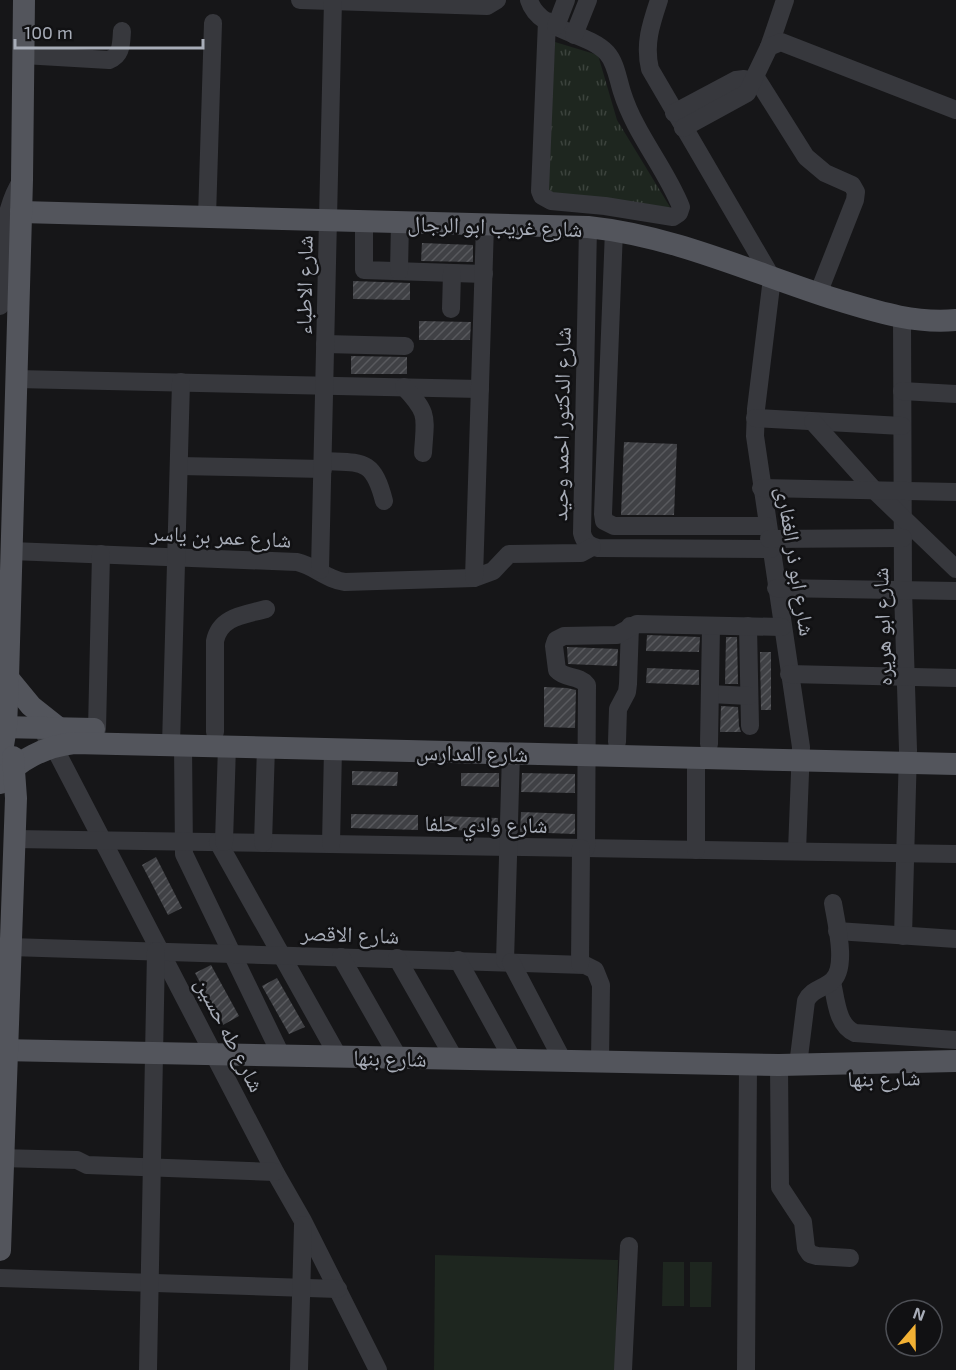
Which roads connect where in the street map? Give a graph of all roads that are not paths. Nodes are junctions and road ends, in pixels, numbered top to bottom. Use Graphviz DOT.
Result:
graph roads {
  1 [pos="24,0"];
  2 [pos="300,0"];
  3 [pos="333,0"];
  4 [pos="497,0"];
  5 [pos="529,0"];
  6 [pos="566,0"];
  7 [pos="588,0"];
  8 [pos="659,0"];
  9 [pos="785,0"];
  10 [pos="213,23"];
  11 [pos="551,23"];
  12 [pos="122,31"];
  13 [pos="574,35"];
  14 [pos="769,47"];
  15 [pos="23,55"];
  16 [pos="753,79"];
  17 [pos="956,110"];
  18 [pos="679,120"];
  19 [pos="22,180"];
  20 [pos="21,212"];
  21 [pos="207,217"];
  22 [pos="328,220"];
  23 [pos="364,221"];
  24 [pos="400,222"];
  25 [pos="486,225"];
  26 [pos="588,227"];
  27 [pos="614,230"];
  28 [pos="399,271"];
  29 [pos="452,273"];
  30 [pos="484,274"];
  31 [pos="772,278"];
  32 [pos="818,294"];
  33 [pos="0,306"];
  34 [pos="451,309"];
  35 [pos="954,315"];
  36 [pos="902,318"];
  37 [pos="325,344"];
  38 [pos="405,346"];
  39 [pos="16,379"];
  40 [pos="181,382"];
  41 [pos="324,385"];
  42 [pos="404,387"];
  43 [pos="480,388"];
  44 [pos="902,391"];
  45 [pos="956,394"];
  46 [pos="755,418"];
  47 [pos="813,422"];
  48 [pos="902,426"];
  49 [pos="423,453"];
  50 [pos="323,465"];
  51 [pos="178,466"];
  52 [pos="761,488"];
  53 [pos="875,491"];
  54 [pos="903,491"];
  55 [pos="956,492"];
  56 [pos="384,501"];
  57 [pos="903,517"];
  58 [pos="769,538"];
  59 [pos="903,538"];
  60 [pos="592,547"];
  61 [pos="11,551"];
  62 [pos="101,554"];
  63 [pos="176,557"];
  64 [pos="956,569"];
  65 [pos="320,570"];
  66 [pos="474,579"];
  67 [pos="776,588"];
  68 [pos="903,590"];
  69 [pos="956,591"];
  70 [pos="266,609"];
  71 [pos="630,626"];
  72 [pos="711,626"];
  73 [pos="748,626"];
  74 [pos="782,627"];
  75 [pos="789,674"];
  76 [pos="906,677"];
  77 [pos="8,678"];
  78 [pos="956,678"];
  79 [pos="710,694"];
  80 [pos="749,696"];
  81 [pos="750,726"];
  82 [pos="3,727"];
  83 [pos="97,729"];
  84 [pos="57,738"];
  85 [pos="221,739"];
  86 [pos="175,740"];
  87 [pos="617,742"];
  88 [pos="266,747"];
  89 [pos="588,748"];
  90 [pos="333,749"];
  91 [pos="703,751"];
  92 [pos="956,751"];
  93 [pos="511,753"];
  94 [pos="800,753"];
  95 [pos="908,756"];
  96 [pos="956,764"];
  97 [pos="5,771"];
  98 [pos="14,839"];
  99 [pos="103,840"];
  100 [pos="183,842"];
  101 [pos="221,842"];
  102 [pos="263,843"];
  103 [pos="331,844"];
  104 [pos="508,847"];
  105 [pos="584,848"];
  106 [pos="696,850"];
  107 [pos="797,851"];
  108 [pos="905,853"];
  109 [pos="956,854"];
  110 [pos="833,903"];
  111 [pos="837,931"];
  112 [pos="903,936"];
  113 [pos="956,939"];
  114 [pos="10,947"];
  115 [pos="158,951"];
  116 [pos="231,953"];
  117 [pos="280,955"];
  118 [pos="341,957"];
  119 [pos="397,958"];
  120 [pos="458,960"];
  121 [pos="508,961"];
  122 [pos="580,964"];
  123 [pos="832,982"];
  124 [pos="956,1040"];
  125 [pos="3,1050"];
  126 [pos="154,1053"];
  127 [pos="214,1054"];
  128 [pos="281,1055"];
  129 [pos="338,1056"];
  130 [pos="398,1057"];
  131 [pos="454,1058"];
  132 [pos="513,1060"];
  133 [pos="563,1060"];
  134 [pos="600,1061"];
  135 [pos="956,1061"];
  136 [pos="748,1064"];
  137 [pos="786,1065"];
  138 [pos="956,1076"];
  139 [pos="2,1163"];
  140 [pos="152,1168"];
  141 [pos="275,1172"];
  142 [pos="303,1221"];
  143 [pos="628,1246"];
  144 [pos="0,1250"];
  145 [pos="850,1258"];
  146 [pos="0,1278"];
  147 [pos="150,1283"];
  148 [pos="301,1287"];
  149 [pos="338,1288"];
  150 [pos="148,1370"];
  151 [pos="299,1370"];
  152 [pos="378,1370"];
  153 [pos="623,1370"];
  154 [pos="746,1370"];
  1 -- 15 [label="main road"];
  2 -- 3 [label="street"];
  3 -- 4 [label="street"];
  3 -- 22 [label="street, شارع الاطباء"];
  5 -- 11 [label="street"];
  6 -- 11 [label="street"];
  7 -- 13 [label="street"];
  8 -- 18 [label="street"];
  9 -- 14 [label="street"];
  10 -- 21 [label="street"];
  11 -- 13 [label="street"];
  11 -- 13 [label="street"];
  12 -- 15 [label="street"];
  14 -- 16 [label="street"];
  14 -- 17 [label="street"];
  15 -- 19 [label="main road"];
  16 -- 18 [label="street"];
  16 -- 32 [label="street"];
  18 -- 31 [label="street"];
  19 -- 20 [label="main road"];
  19 -- 33 [label="street"];
  20 -- 21 [label="main road, شارع غريب ابو الرجال"];
  20 -- 39 [label="main road"];
  21 -- 22 [label="main road, شارع غريب ابو الرجال"];
  22 -- 23 [label="main road, شارع غريب ابو الرجال"];
  22 -- 37 [label="street, شارع الاطباء"];
  23 -- 24 [label="main road, شارع غريب ابو الرجال"];
  23 -- 28 [label="street"];
  24 -- 25 [label="main road, شارع غريب ابو الرجال"];
  24 -- 28 [label="street"];
  25 -- 26 [label="main road, شارع غريب ابو الرجال"];
  25 -- 30 [label="street"];
  26 -- 27 [label="main road, شارع غريب ابو الرجال"];
  26 -- 60 [label="street, شارع الدكتور احمد وحيد"];
  27 -- 31 [label="main road, شارع غريب ابو الرجال"];
  27 -- 58 [label="street, شارع الدكتور احمد وحيد"];
  28 -- 29 [label="street"];
  29 -- 30 [label="street"];
  29 -- 34 [label="street"];
  30 -- 43 [label="street"];
  31 -- 32 [label="main road, شارع غريب ابو الرجال"];
  31 -- 46 [label="street, شارع ابو ذر الغفارى"];
  32 -- 36 [label="main road, شارع غريب ابو الرجال"];
  35 -- 36 [label="main road, شارع غريب ابو الرجال"];
  36 -- 44 [label="street, شارع ابو هريره"];
  37 -- 38 [label="street"];
  37 -- 41 [label="street, شارع الاطباء"];
  39 -- 40 [label="street"];
  39 -- 61 [label="main road"];
  40 -- 41 [label="street"];
  40 -- 51 [label="street"];
  41 -- 42 [label="street"];
  41 -- 50 [label="street, شارع الاطباء"];
  42 -- 43 [label="street"];
  42 -- 49 [label="street"];
  43 -- 66 [label="street"];
  44 -- 45 [label="street"];
  44 -- 48 [label="street, شارع ابو هريره"];
  46 -- 47 [label="street"];
  46 -- 52 [label="street, شارع ابو ذر الغفارى"];
  47 -- 48 [label="street"];
  47 -- 53 [label="street"];
  48 -- 54 [label="street, شارع ابو هريره"];
  50 -- 51 [label="street"];
  50 -- 56 [label="street"];
  50 -- 65 [label="street, شارع الاطباء"];
  51 -- 63 [label="street"];
  52 -- 53 [label="street"];
  52 -- 58 [label="street, شارع ابو ذر الغفارى"];
  53 -- 54 [label="street"];
  53 -- 57 [label="street"];
  54 -- 55 [label="street"];
  54 -- 57 [label="street, شارع ابو هريره"];
  57 -- 59 [label="street, شارع ابو هريره"];
  57 -- 64 [label="street"];
  58 -- 59 [label="street"];
  58 -- 60 [label="street, شارع الدكتور احمد وحيد"];
  58 -- 67 [label="street, شارع ابو ذر الغفارى"];
  59 -- 68 [label="street, شارع ابو هريره"];
  60 -- 66 [label="street, شارع عمر بن ياسر"];
  61 -- 62 [label="street, شارع عمر بن ياسر"];
  61 -- 77 [label="main road"];
  62 -- 63 [label="street, شارع عمر بن ياسر"];
  62 -- 83 [label="street"];
  63 -- 65 [label="street, شارع عمر بن ياسر"];
  63 -- 86 [label="street"];
  65 -- 66 [label="street, شارع عمر بن ياسر"];
  67 -- 68 [label="street"];
  67 -- 74 [label="street, شارع ابو ذر الغفارى"];
  68 -- 69 [label="street"];
  68 -- 76 [label="street, شارع ابو هريره"];
  70 -- 85 [label="street"];
  71 -- 72 [label="street"];
  71 -- 87 [label="street"];
  71 -- 89 [label="street"];
  72 -- 73 [label="street"];
  72 -- 79 [label="street"];
  73 -- 74 [label="street"];
  73 -- 80 [label="street"];
  74 -- 75 [label="street, شارع ابو ذر الغفارى"];
  75 -- 76 [label="street"];
  75 -- 94 [label="street, شارع ابو ذر الغفارى"];
  76 -- 78 [label="street"];
  76 -- 95 [label="street, شارع ابو هريره"];
  77 -- 82 [label="main road"];
  77 -- 84 [label="main road"];
  79 -- 80 [label="street"];
  79 -- 91 [label="street"];
  80 -- 81 [label="street"];
  82 -- 84 [label="main road, شارع المدارس"];
  82 -- 97 [label="main road"];
  83 -- 84 [label="main road, شارع المدارس"];
  83 -- 86 [label="main road, شارع المدارس"];
  84 -- 86 [label="main road, شارع المدارس"];
  84 -- 97 [label="main road, شارع المدارس"];
  84 -- 99 [label="street, شارع طه حسين"];
  85 -- 86 [label="main road, شارع المدارس"];
  85 -- 88 [label="main road, شارع المدارس"];
  85 -- 89 [label="main road, شارع المدارس"];
  85 -- 101 [label="street"];
  86 -- 100 [label="street"];
  87 -- 89 [label="main road, شارع المدارس"];
  87 -- 91 [label="main road, شارع المدارس"];
  88 -- 90 [label="main road, شارع المدارس"];
  88 -- 102 [label="street"];
  89 -- 91 [label="main road, شارع المدارس"];
  89 -- 93 [label="main road, شارع المدارس"];
  89 -- 105 [label="street"];
  90 -- 93 [label="main road, شارع المدارس"];
  90 -- 103 [label="street"];
  91 -- 94 [label="main road, شارع المدارس"];
  91 -- 106 [label="street"];
  92 -- 95 [label="main road, شارع المدارس"];
  93 -- 104 [label="street"];
  94 -- 95 [label="main road, شارع المدارس"];
  94 -- 107 [label="street, شارع ابو ذر الغفارى"];
  95 -- 96 [label="main road, شارع المدارس"];
  95 -- 108 [label="street, شارع ابو هريره"];
  97 -- 98 [label="main road"];
  98 -- 99 [label="street, شارع وادي حلفا"];
  98 -- 114 [label="main road"];
  99 -- 100 [label="street, شارع وادي حلفا"];
  99 -- 115 [label="street, شارع طه حسين"];
  100 -- 101 [label="street, شارع وادي حلفا"];
  100 -- 116 [label="street"];
  101 -- 102 [label="street, شارع وادي حلفا"];
  101 -- 117 [label="street"];
  102 -- 103 [label="street, شارع وادي حلفا"];
  103 -- 104 [label="street, شارع وادي حلفا"];
  104 -- 105 [label="street, شارع وادي حلفا"];
  104 -- 121 [label="street"];
  105 -- 106 [label="street, شارع وادي حلفا"];
  105 -- 122 [label="street"];
  106 -- 107 [label="street, شارع وادي حلفا"];
  107 -- 108 [label="street, شارع وادي حلفا"];
  108 -- 109 [label="street, شارع وادي حلفا"];
  108 -- 112 [label="street, شارع ابو هريره"];
  110 -- 111 [label="street"];
  111 -- 112 [label="street"];
  111 -- 123 [label="street"];
  112 -- 113 [label="street"];
  114 -- 115 [label="street, شارع الاقصر"];
  114 -- 125 [label="main road"];
  115 -- 116 [label="street, شارع الاقصر"];
  115 -- 126 [label="street"];
  115 -- 127 [label="street, شارع طه حسين"];
  116 -- 117 [label="street, شارع الاقصر"];
  116 -- 128 [label="street"];
  117 -- 118 [label="street, شارع الاقصر"];
  117 -- 129 [label="street"];
  118 -- 119 [label="street, شارع الاقصر"];
  118 -- 130 [label="street"];
  119 -- 120 [label="street, شارع الاقصر"];
  119 -- 131 [label="street"];
  120 -- 121 [label="street, شارع الاقصر"];
  120 -- 132 [label="street"];
  121 -- 122 [label="street, شارع الاقصر"];
  121 -- 133 [label="street"];
  122 -- 134 [label="street"];
  123 -- 124 [label="street"];
  123 -- 137 [label="street"];
  125 -- 126 [label="main road, شارع بنها"];
  125 -- 139 [label="main road"];
  126 -- 127 [label="main road, شارع بنها"];
  126 -- 140 [label="street"];
  127 -- 128 [label="main road, شارع بنها"];
  127 -- 141 [label="street, شارع طه حسين"];
  128 -- 129 [label="main road, شارع بنها"];
  129 -- 130 [label="main road, شارع بنها"];
  130 -- 131 [label="main road, شارع بنها"];
  131 -- 132 [label="main road, شارع بنها"];
  132 -- 133 [label="main road, شارع بنها"];
  133 -- 134 [label="main road, شارع بنها"];
  134 -- 136 [label="main road, شارع بنها"];
  135 -- 137 [label="main road, شارع بنها"];
  136 -- 137 [label="main road, شارع بنها"];
  136 -- 154 [label="street"];
  137 -- 138 [label="main road, شارع بنها"];
  137 -- 145 [label="street"];
  139 -- 140 [label="street"];
  139 -- 144 [label="main road"];
  140 -- 141 [label="street"];
  140 -- 147 [label="street"];
  141 -- 142 [label="street, شارع طه حسين"];
  142 -- 148 [label="street"];
  142 -- 149 [label="street, شارع طه حسين"];
  143 -- 153 [label="street"];
  146 -- 147 [label="street"];
  147 -- 148 [label="street"];
  147 -- 150 [label="street"];
  148 -- 149 [label="street"];
  148 -- 151 [label="street"];
  149 -- 152 [label="street, شارع طه حسين"];
}
